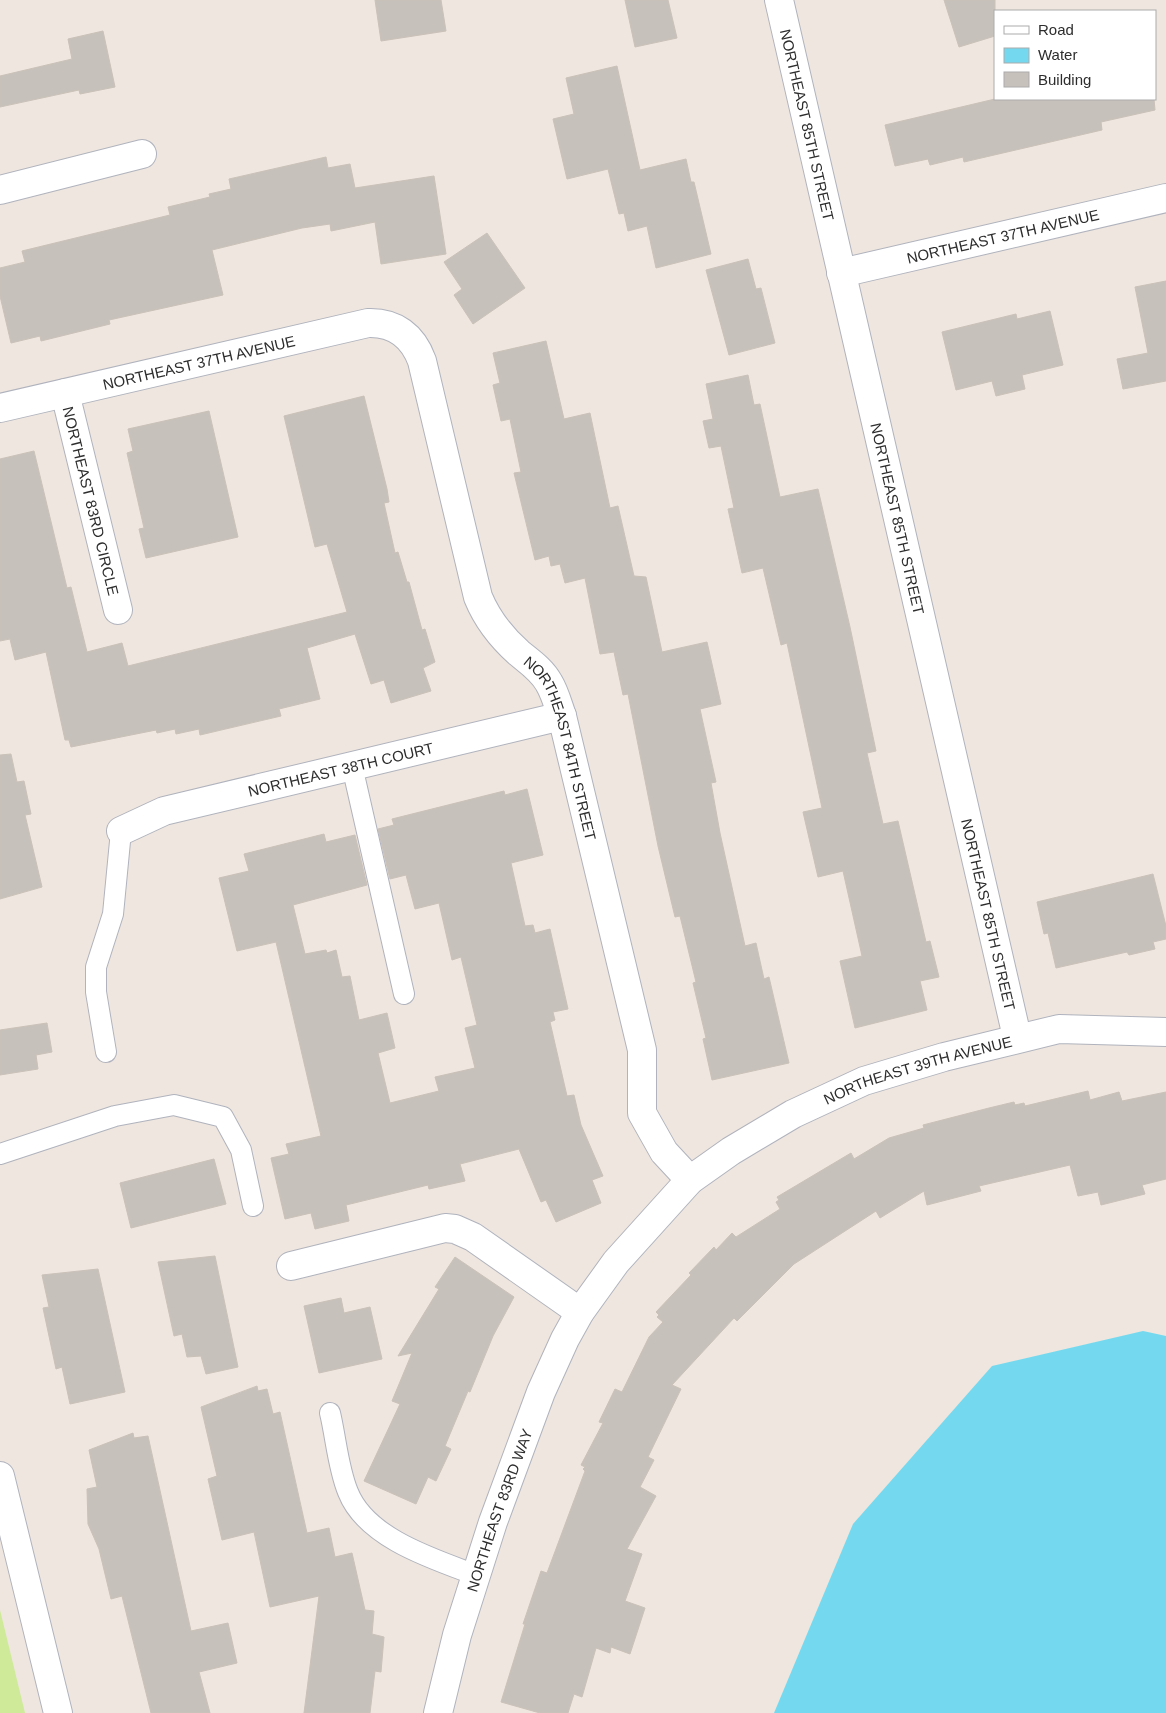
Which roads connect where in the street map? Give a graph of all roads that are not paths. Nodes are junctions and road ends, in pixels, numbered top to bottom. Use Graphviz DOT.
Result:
graph roads {
  1 [pos="779,0"];
  2 [pos="142,154"];
  3 [pos="0,190"];
  4 [pos="1166,198"];
  5 [pos="841,273"];
  6 [pos="396,328"];
  7 [pos="65,393"];
  8 [pos="0,408"];
  9 [pos="118,610"];
  10 [pos="562,716"];
  11 [pos="352,766"];
  12 [pos="121,831"];
  13 [pos="404,994"];
  14 [pos="1166,1032"];
  15 [pos="1017,1037"];
  16 [pos="106,1052"];
  17 [pos="0,1154"];
  18 [pos="690,1180"];
  19 [pos="252,1206"];
  20 [pos="291,1266"];
  21 [pos="580,1312"];
  22 [pos="330,1413"];
  23 [pos="0,1476"];
  24 [pos="476,1574"];
  25 [pos="58,1713"];
  26 [pos="438,1713"];
  1 -- 5 [label="street, NORTHEAST 85TH STREET"];
  2 -- 3 [label="street"];
  4 -- 5 [label="street, NORTHEAST 37TH AVENUE"];
  5 -- 15 [label="street, NORTHEAST 85TH STREET"];
  6 -- 7 [label="street, NORTHEAST 37TH AVENUE"];
  6 -- 10 [label="street, NORTHEAST 84TH STREET"];
  7 -- 8 [label="street, NORTHEAST 37TH AVENUE"];
  7 -- 9 [label="street, NORTHEAST 83RD CIRCLE"];
  10 -- 11 [label="street, NORTHEAST 38TH COURT"];
  10 -- 18 [label="street, NORTHEAST 84TH STREET"];
  11 -- 12 [label="street, NORTHEAST 38TH COURT"];
  11 -- 13 [label="lane"];
  12 -- 16 [label="lane"];
  14 -- 15 [label="street, NORTHEAST 39TH AVENUE"];
  15 -- 18 [label="street, NORTHEAST 39TH AVENUE"];
  17 -- 19 [label="lane"];
  18 -- 21 [label="street, NORTHEAST 83RD WAY"];
  20 -- 21 [label="street"];
  21 -- 24 [label="street, NORTHEAST 83RD WAY"];
  22 -- 24 [label="lane"];
  23 -- 25 [label="street"];
  24 -- 26 [label="street, NORTHEAST 83RD WAY"];
}
